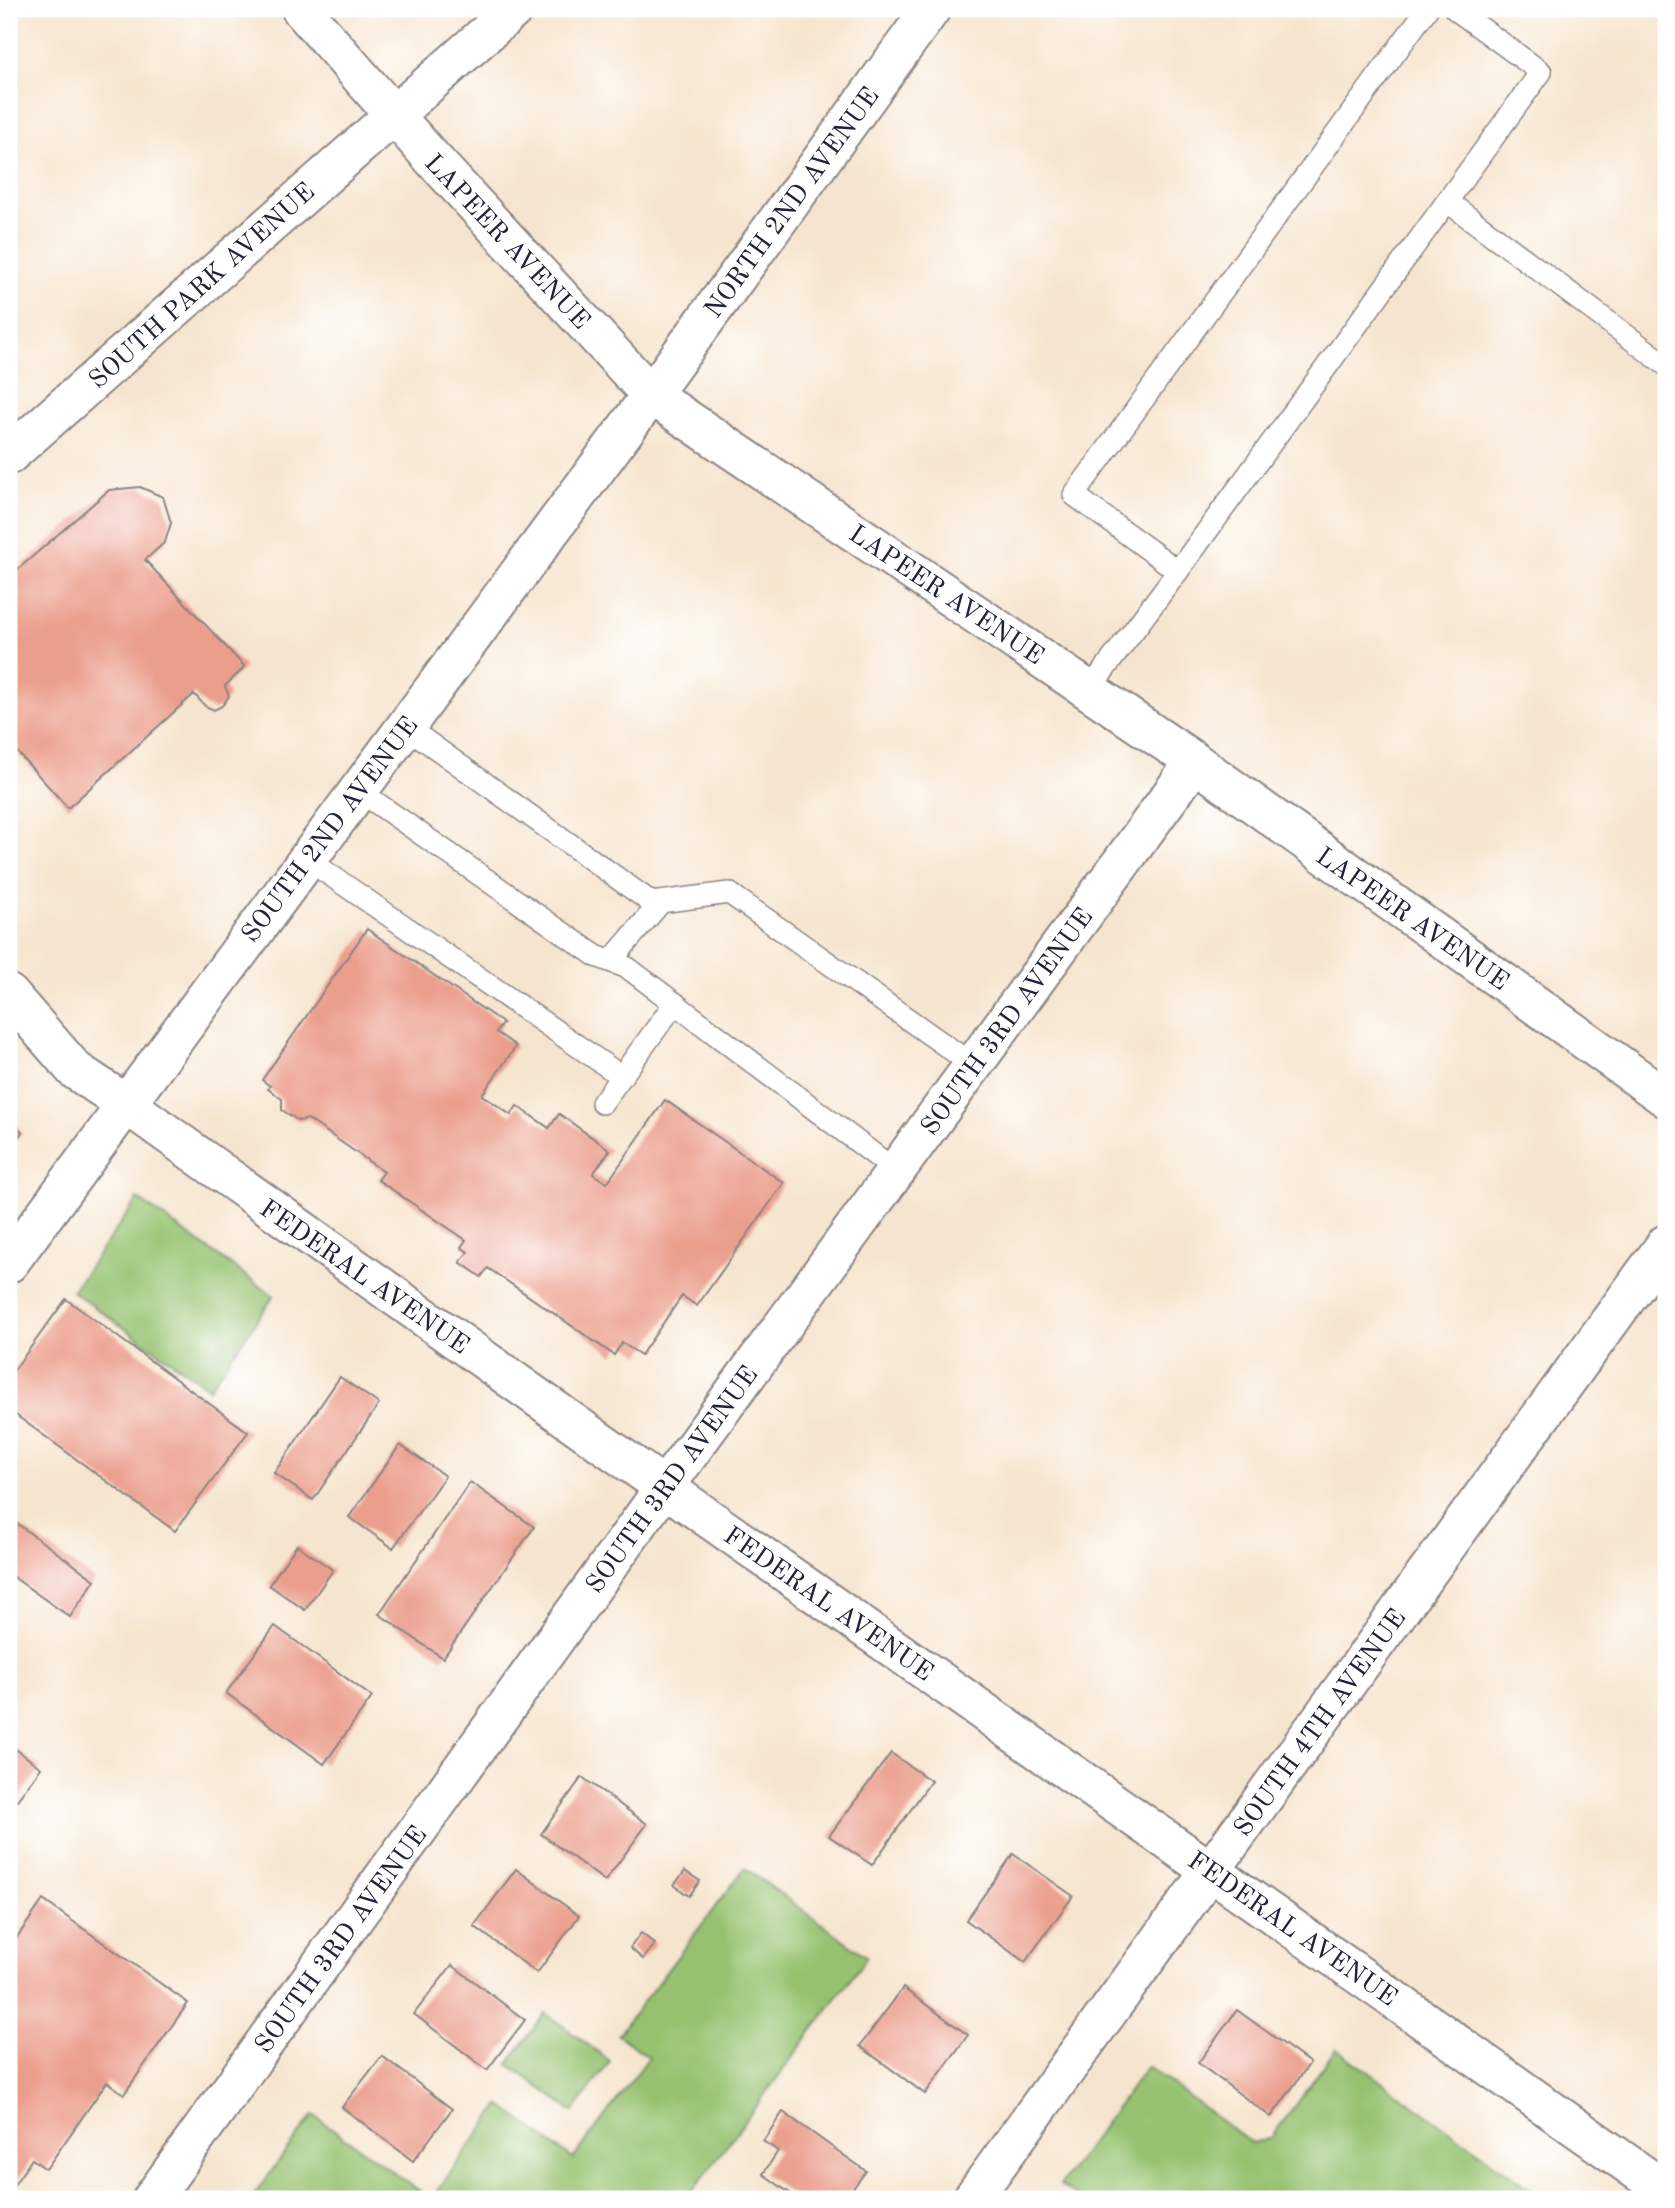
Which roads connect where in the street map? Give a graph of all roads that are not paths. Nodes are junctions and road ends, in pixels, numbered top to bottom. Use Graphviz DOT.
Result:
graph roads {
  1 [pos="301,9"];
  2 [pos="514,9"];
  3 [pos="931,9"];
  4 [pos="1427,9"];
  5 [pos="1455,9"];
  6 [pos="393,115"];
  7 [pos="1448,202"];
  8 [pos="1666,365"];
  9 [pos="651,395"];
  10 [pos="9,455"];
  11 [pos="1178,571"];
  12 [pos="1088,690"];
  13 [pos="405,726"];
  14 [pos="1195,762"];
  15 [pos="358,790"];
  16 [pos="307,859"];
  17 [pos="662,902"];
  18 [pos="611,961"];
  19 [pos="9,994"];
  20 [pos="675,1003"];
  21 [pos="973,1065"];
  22 [pos="621,1076"];
  23 [pos="1666,1098"];
  24 [pos="602,1103"];
  25 [pos="126,1104"];
  26 [pos="896,1171"];
  27 [pos="1666,1244"];
  28 [pos="9,1263"];
  29 [pos="664,1488"];
  30 [pos="1211,1869"];
  31 [pos="1666,2191"];
  32 [pos="152,2199"];
  33 [pos="972,2199"];
  1 -- 6 [label="street, LAPEER AVENUE"];
  2 -- 6 [label="street, SOUTH PARK AVENUE"];
  3 -- 9 [label="street, NORTH 2ND AVENUE"];
  4 -- 11 [label="lane"];
  5 -- 7 [label="lane"];
  6 -- 9 [label="street, LAPEER AVENUE"];
  6 -- 10 [label="street, SOUTH PARK AVENUE"];
  7 -- 8 [label="lane"];
  7 -- 11 [label="lane"];
  9 -- 12 [label="street, LAPEER AVENUE"];
  9 -- 13 [label="street, SOUTH 2ND AVENUE"];
  11 -- 12 [label="lane"];
  12 -- 14 [label="street, LAPEER AVENUE"];
  13 -- 15 [label="street, SOUTH 2ND AVENUE"];
  13 -- 17 [label="lane"];
  14 -- 21 [label="street, SOUTH 3RD AVENUE"];
  14 -- 23 [label="street, LAPEER AVENUE"];
  15 -- 16 [label="street, SOUTH 2ND AVENUE"];
  15 -- 18 [label="lane"];
  16 -- 22 [label="lane"];
  16 -- 25 [label="street, SOUTH 2ND AVENUE"];
  17 -- 18 [label="lane"];
  17 -- 21 [label="lane"];
  18 -- 20 [label="lane"];
  19 -- 25 [label="street, FEDERAL AVENUE"];
  20 -- 22 [label="lane"];
  20 -- 26 [label="lane"];
  21 -- 26 [label="street, SOUTH 3RD AVENUE"];
  22 -- 24 [label="lane"];
  25 -- 28 [label="street, SOUTH 2ND AVENUE"];
  25 -- 29 [label="street, FEDERAL AVENUE"];
  26 -- 29 [label="street, SOUTH 3RD AVENUE"];
  27 -- 30 [label="street, SOUTH 4TH AVENUE"];
  29 -- 30 [label="street, FEDERAL AVENUE"];
  29 -- 32 [label="street, SOUTH 3RD AVENUE"];
  30 -- 31 [label="street, FEDERAL AVENUE"];
  30 -- 33 [label="street, SOUTH 4TH AVENUE"];
}
